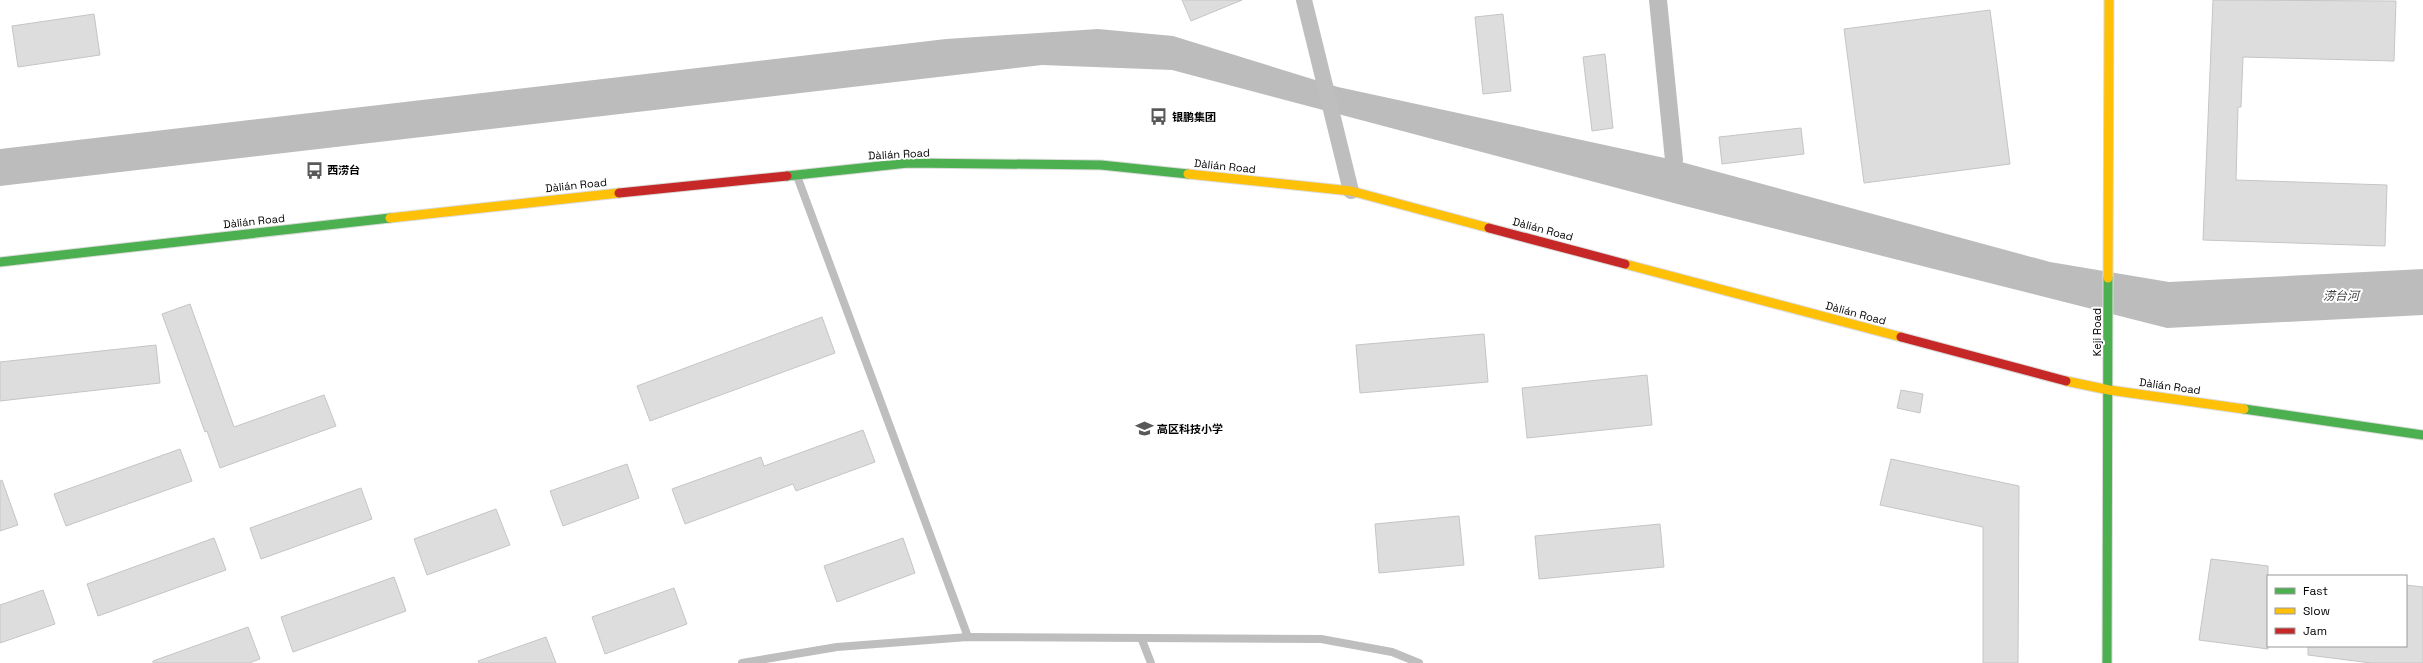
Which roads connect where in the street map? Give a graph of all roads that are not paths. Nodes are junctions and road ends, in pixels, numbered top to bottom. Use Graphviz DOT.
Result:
graph roads {
  1 [pos="1304,0"];
  2 [pos="2109,0"];
  3 [pos="796,175"];
  4 [pos="1351,191"];
  5 [pos="0,262"];
  6 [pos="2109,390"];
  7 [pos="2423,435"];
  8 [pos="968,637"];
  9 [pos="1142,640"];
  10 [pos="742,663"];
  11 [pos="1151,663"];
  12 [pos="1419,663"];
  13 [pos="2107,663"];
  1 -- 4 [label="street"];
  2 -- 6 [label="main road, Keji Road"];
  3 -- 4 [label="main road, Dàlián Road"];
  3 -- 5 [label="main road, Dàlián Road"];
  3 -- 8 [label="lane"];
  4 -- 6 [label="main road, Dàlián Road"];
  6 -- 7 [label="main road, Dàlián Road"];
  6 -- 13 [label="main road, Keji Road"];
  8 -- 9 [label="lane"];
  8 -- 10 [label="lane"];
  9 -- 11 [label="lane"];
  9 -- 12 [label="lane"];
}
